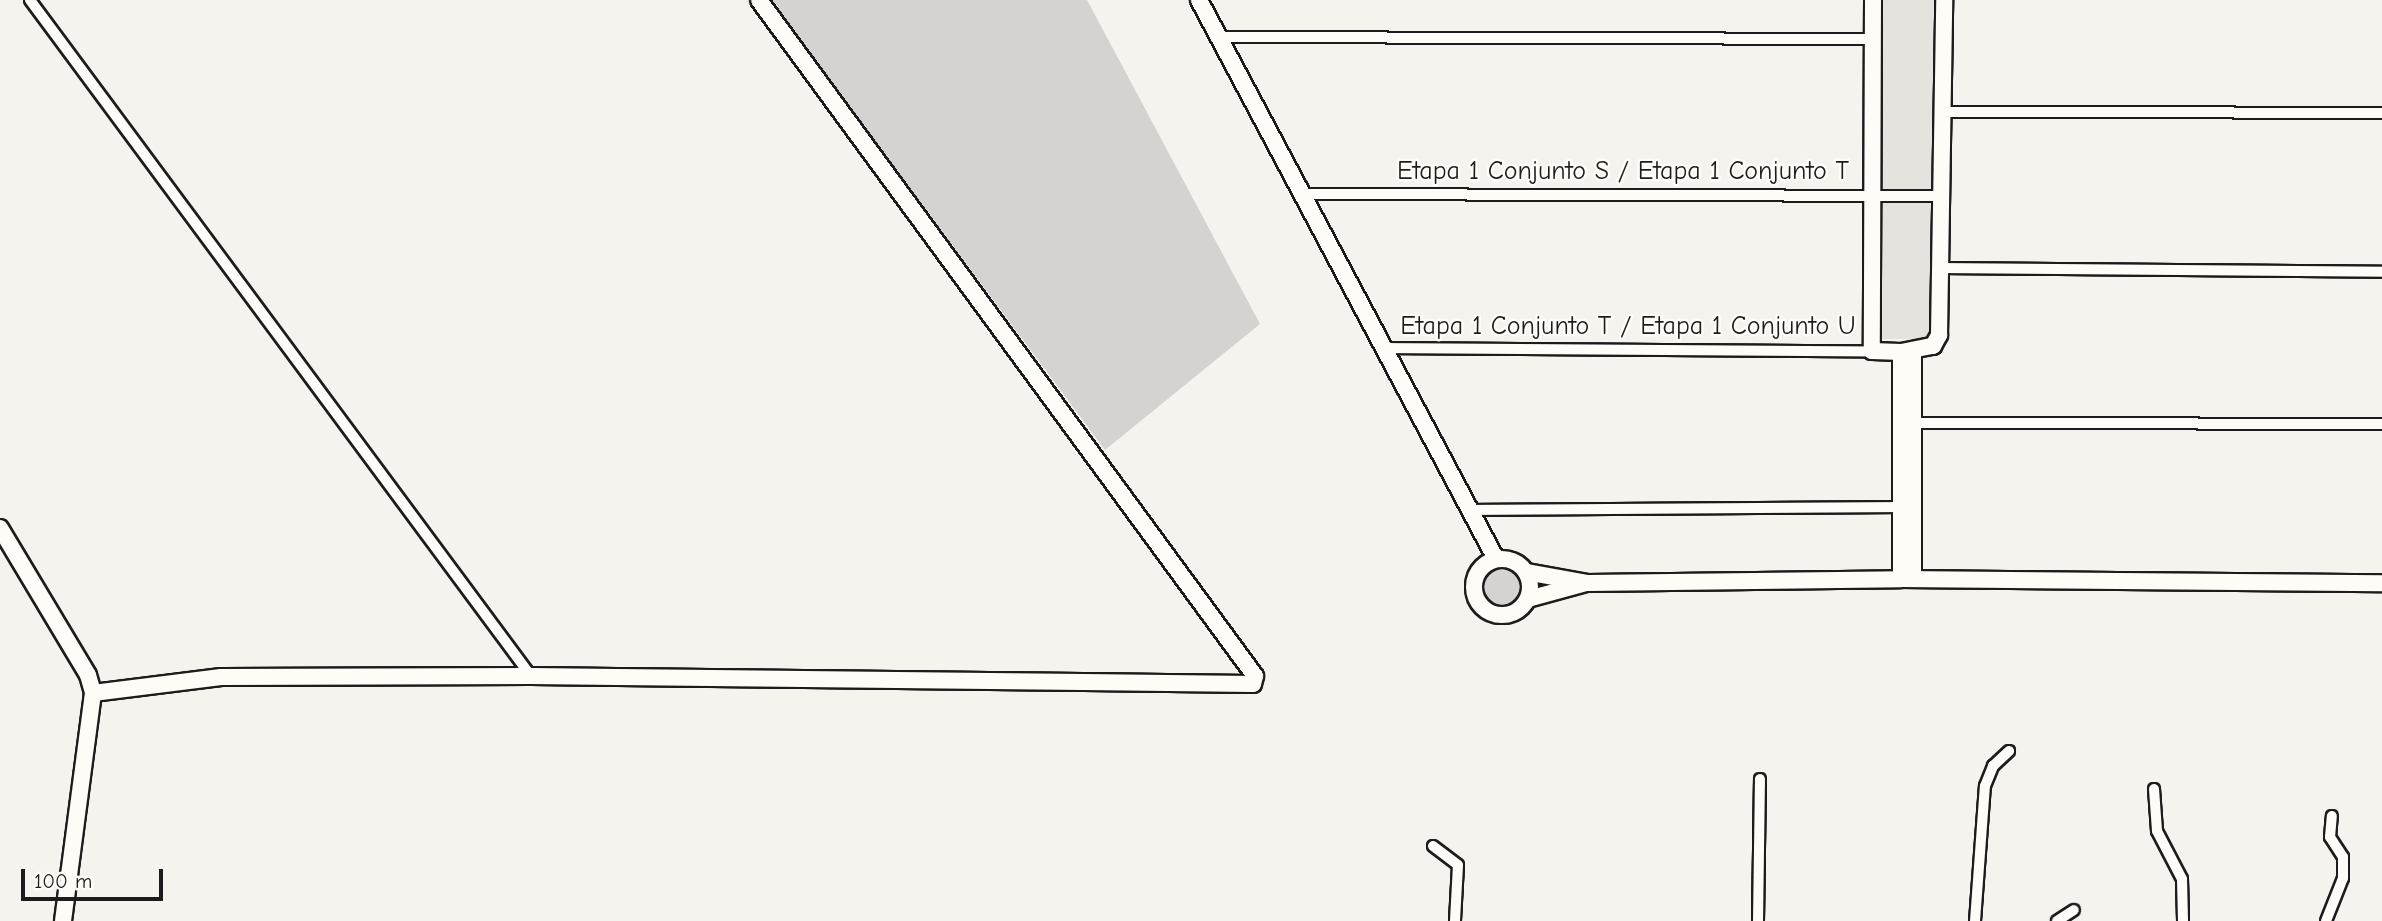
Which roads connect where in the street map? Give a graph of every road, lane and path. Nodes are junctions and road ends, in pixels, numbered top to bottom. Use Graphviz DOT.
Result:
graph roads {
  1 [pos="30,0"];
  2 [pos="759,0"];
  3 [pos="1199,0"];
  4 [pos="1873,0"];
  5 [pos="1944,0"];
  6 [pos="1218,37"];
  7 [pos="1873,39"];
  8 [pos="1944,112"];
  9 [pos="2382,113"];
  10 [pos="1303,194"];
  11 [pos="1872,195"];
  12 [pos="1943,196"];
  13 [pos="1943,268"];
  14 [pos="2382,272"];
  15 [pos="1384,348"];
  16 [pos="1872,351"];
  17 [pos="1907,352"];
  18 [pos="1907,423"];
  19 [pos="2382,424"];
  20 [pos="1900,507"];
  21 [pos="1469,510"];
  22 [pos="0,528"];
  23 [pos="1496,559"];
  24 [pos="1525,572"];
  25 [pos="1907,579"];
  26 [pos="1588,583"];
  27 [pos="2382,583"];
  28 [pos="1528,599"];
  29 [pos="531,676"];
  30 [pos="93,693"];
  31 [pos="2009,751"];
  32 [pos="1760,779"];
  33 [pos="2154,789"];
  34 [pos="2332,816"];
  35 [pos="1433,846"];
  36 [pos="2074,910"];
  37 [pos="63,921"];
  38 [pos="1455,921"];
  39 [pos="1758,921"];
  40 [pos="1975,921"];
  41 [pos="2057,921"];
  42 [pos="2183,921"];
  43 [pos="2326,921"];
  1 -- 29 [label="street"];
  2 -- 29 [label="street"];
  3 -- 6 [label="street"];
  4 -- 7 [label="street"];
  5 -- 8 [label="street"];
  6 -- 7 [label="street"];
  6 -- 10 [label="street"];
  7 -- 11 [label="street"];
  8 -- 9 [label="street"];
  8 -- 12 [label="street"];
  10 -- 11 [label="street, Etapa 1 Conjunto S / Etapa 1 Conjunto T"];
  10 -- 15 [label="street"];
  11 -- 12 [label="street, Etapa 1 Conjunto S / Etapa 1 Conjunto T"];
  11 -- 16 [label="street"];
  12 -- 13 [label="street"];
  13 -- 14 [label="street"];
  13 -- 17 [label="street"];
  15 -- 16 [label="street, Etapa 1 Conjunto T / Etapa 1 Conjunto U"];
  15 -- 21 [label="street"];
  16 -- 17 [label="street"];
  17 -- 18 [label="street"];
  18 -- 19 [label="street"];
  18 -- 20 [label="street"];
  18 -- 25 [label="street"];
  20 -- 21 [label="street"];
  20 -- 25 [label="street"];
  21 -- 23 [label="street"];
  22 -- 30 [label="street"];
  23 -- 24 [label="street"];
  23 -- 28 [label="street"];
  24 -- 26 [label="street"];
  24 -- 28 [label="street"];
  25 -- 26 [label="street"];
  25 -- 27 [label="street"];
  26 -- 28 [label="street"];
  29 -- 30 [label="street"];
  30 -- 37 [label="street"];
  31 -- 40 [label="street"];
  32 -- 39 [label="street"];
  33 -- 42 [label="street"];
  34 -- 43 [label="street"];
  35 -- 38 [label="street"];
  36 -- 41 [label="street"];
}
